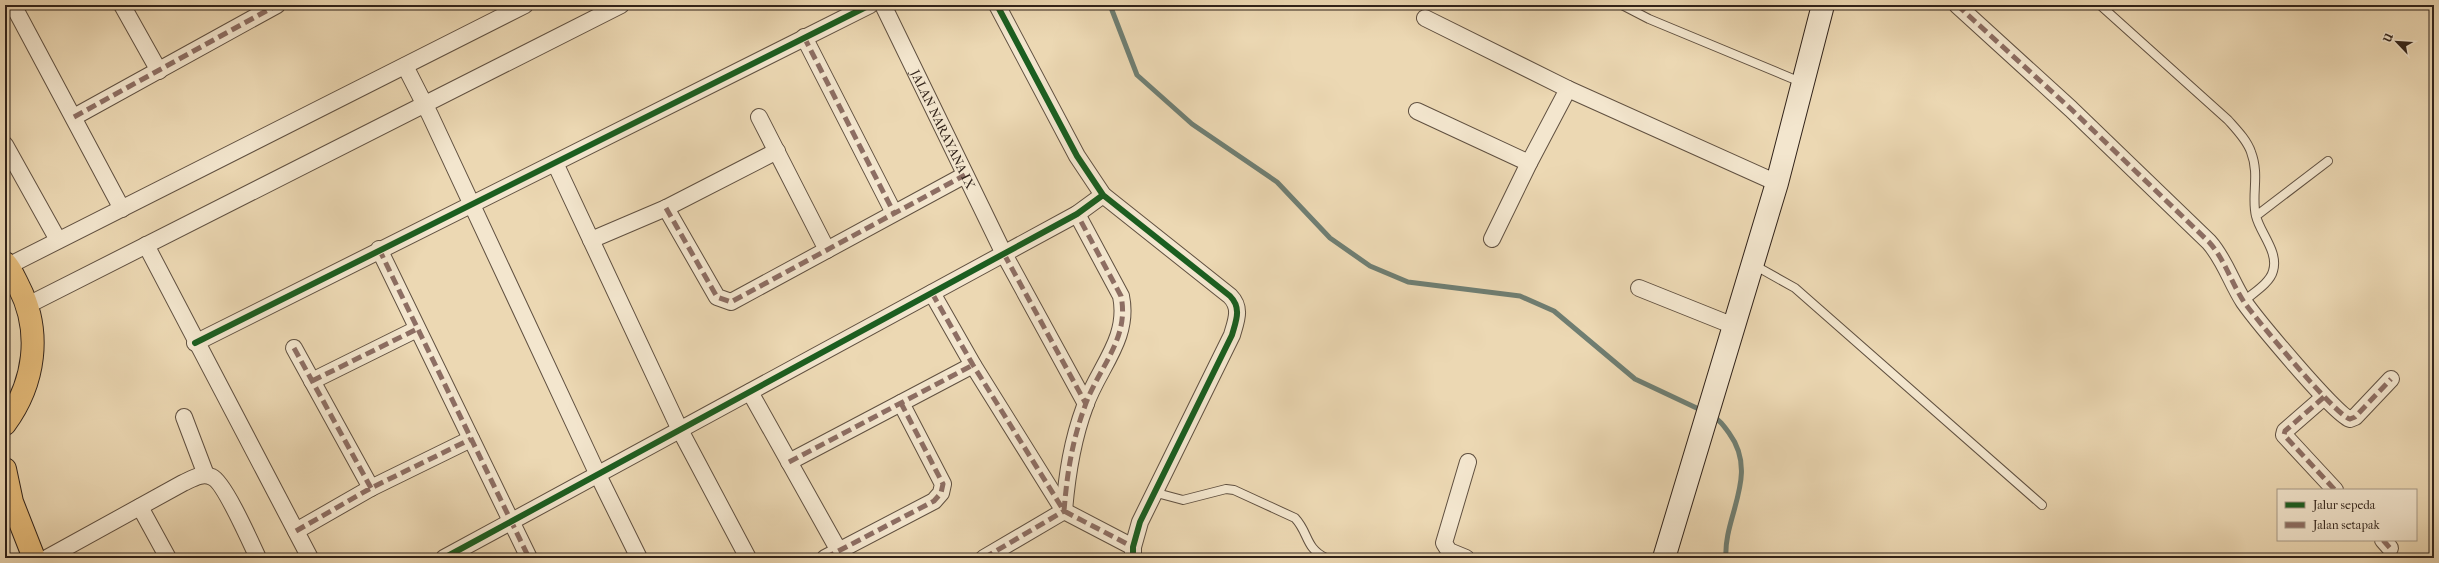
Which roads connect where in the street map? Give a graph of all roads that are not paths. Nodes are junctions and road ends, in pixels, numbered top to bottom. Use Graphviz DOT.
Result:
graph roads {
  1 [pos="13,5"];
  2 [pos="122,5"];
  3 [pos="277,5"];
  4 [pos="525,5"];
  5 [pos="621,5"];
  6 [pos="870,5"];
  7 [pos="883,5"];
  8 [pos="998,5"];
  9 [pos="1622,5"];
  10 [pos="1824,5"];
  11 [pos="1957,5"];
  12 [pos="2100,5"];
  13 [pos="1425,18"];
  14 [pos="804,37"];
  15 [pos="405,66"];
  16 [pos="159,71"];
  17 [pos="1804,84"];
  18 [pos="1568,89"];
  19 [pos="425,104"];
  20 [pos="1417,111"];
  21 [pos="74,117"];
  22 [pos="759,117"];
  23 [pos="5,145"];
  24 [pos="777,151"];
  25 [pos="2328,161"];
  26 [pos="555,162"];
  27 [pos="1528,163"];
  28 [pos="965,175"];
  29 [pos="1777,183"];
  30 [pos="1103,195"];
  31 [pos="471,204"];
  32 [pos="666,208"];
  33 [pos="122,209"];
  34 [pos="894,213"];
  35 [pos="1077,214"];
  36 [pos="2256,216"];
  37 [pos="1492,239"];
  38 [pos="58,240"];
  39 [pos="591,240"];
  40 [pos="146,245"];
  41 [pos="378,249"];
  42 [pos="827,250"];
  43 [pos="1004,254"];
  44 [pos="6,264"];
  45 [pos="1753,264"];
  46 [pos="1639,288"];
  47 [pos="932,293"];
  48 [pos="2244,301"];
  49 [pos="28,305"];
  50 [pos="1734,326"];
  51 [pos="417,329"];
  52 [pos="195,343"];
  53 [pos="294,348"];
  54 [pos="973,365"];
  55 [pos="2391,380"];
  56 [pos="312,381"];
  57 [pos="750,392"];
  58 [pos="2324,397"];
  59 [pos="901,403"];
  60 [pos="1086,404"];
  61 [pos="184,417"];
  62 [pos="5,424"];
  63 [pos="680,430"];
  64 [pos="471,439"];
  65 [pos="789,462"];
  66 [pos="1468,462"];
  67 [pos="5,469"];
  68 [pos="206,475"];
  69 [pos="598,475"];
  70 [pos="371,488"];
  71 [pos="2334,489"];
  72 [pos="1154,492"];
  73 [pos="2042,505"];
  74 [pos="140,507"];
  75 [pos="1064,511"];
  76 [pos="511,522"];
  77 [pos="296,531"];
  78 [pos="73,552"];
  79 [pos="1133,553"];
  80 [pos="832,555"];
  81 [pos="34,558"];
  82 [pos="47,558"];
  83 [pos="168,558"];
  84 [pos="258,558"];
  85 [pos="310,558"];
  86 [pos="444,558"];
  87 [pos="529,558"];
  88 [pos="639,558"];
  89 [pos="748,558"];
  90 [pos="984,558"];
  91 [pos="1326,558"];
  92 [pos="1466,558"];
  93 [pos="1664,558"];
  1 -- 21 [label="street"];
  2 -- 16 [label="street"];
  3 -- 16 [label="street"];
  4 -- 15 [label="street"];
  5 -- 19 [label="street"];
  6 -- 14 [label="street"];
  7 -- 28 [label="street, JALAN NARAYANA IX"];
  8 -- 30 [label="street"];
  9 -- 17 [label="lane"];
  10 -- 17 [label="street"];
  11 -- 48 [label="street"];
  12 -- 36 [label="lane"];
  13 -- 18 [label="street"];
  14 -- 26 [label="street"];
  14 -- 34 [label="street"];
  15 -- 19 [label="street"];
  15 -- 33 [label="street"];
  16 -- 21 [label="street"];
  17 -- 29 [label="street"];
  18 -- 27 [label="street"];
  18 -- 29 [label="street"];
  19 -- 31 [label="street"];
  19 -- 40 [label="street"];
  20 -- 27 [label="street"];
  21 -- 33 [label="street"];
  22 -- 24 [label="street"];
  23 -- 38 [label="street"];
  24 -- 32 [label="street"];
  24 -- 42 [label="street"];
  25 -- 36 [label="lane"];
  26 -- 31 [label="street"];
  26 -- 39 [label="street"];
  27 -- 37 [label="street"];
  28 -- 34 [label="street"];
  28 -- 43 [label="street, JALAN NARAYANA IX"];
  29 -- 45 [label="street"];
  30 -- 35 [label="street"];
  30 -- 72 [label="street"];
  31 -- 41 [label="street"];
  31 -- 69 [label="street"];
  32 -- 39 [label="street"];
  32 -- 42 [label="street"];
  33 -- 38 [label="street"];
  34 -- 42 [label="street"];
  35 -- 43 [label="street"];
  35 -- 60 [label="street"];
  36 -- 48 [label="lane"];
  38 -- 44 [label="street"];
  39 -- 63 [label="street"];
  40 -- 49 [label="street"];
  40 -- 52 [label="street"];
  41 -- 51 [label="street"];
  41 -- 52 [label="street"];
  43 -- 47 [label="street"];
  43 -- 60 [label="street, JALAN NARAYANA IX"];
  44 -- 49 [label="main road"];
  45 -- 50 [label="street"];
  45 -- 73 [label="lane"];
  46 -- 50 [label="street"];
  47 -- 54 [label="street"];
  47 -- 57 [label="street"];
  48 -- 58 [label="street"];
  49 -- 62 [label="main road"];
  50 -- 93 [label="street"];
  51 -- 56 [label="street"];
  51 -- 64 [label="street"];
  52 -- 77 [label="street"];
  53 -- 56 [label="street"];
  54 -- 59 [label="street"];
  54 -- 75 [label="street"];
  55 -- 58 [label="street"];
  56 -- 70 [label="street"];
  57 -- 63 [label="street"];
  57 -- 65 [label="street"];
  58 -- 71 [label="street"];
  59 -- 65 [label="street"];
  59 -- 80 [label="street"];
  60 -- 75 [label="street"];
  61 -- 68 [label="street"];
  63 -- 69 [label="street"];
  63 -- 89 [label="street"];
  64 -- 70 [label="street"];
  64 -- 76 [label="street"];
  65 -- 80 [label="street"];
  66 -- 92 [label="street"];
  67 -- 81 [label="main road"];
  68 -- 74 [label="street"];
  68 -- 84 [label="street"];
  69 -- 76 [label="street"];
  69 -- 88 [label="street"];
  70 -- 77 [label="street"];
  72 -- 79 [label="street"];
  72 -- 91 [label="lane"];
  74 -- 78 [label="street"];
  74 -- 83 [label="street"];
  75 -- 79 [label="street"];
  75 -- 90 [label="street"];
  76 -- 86 [label="street"];
  76 -- 87 [label="street"];
  77 -- 85 [label="street"];
  78 -- 82 [label="street"];
}
